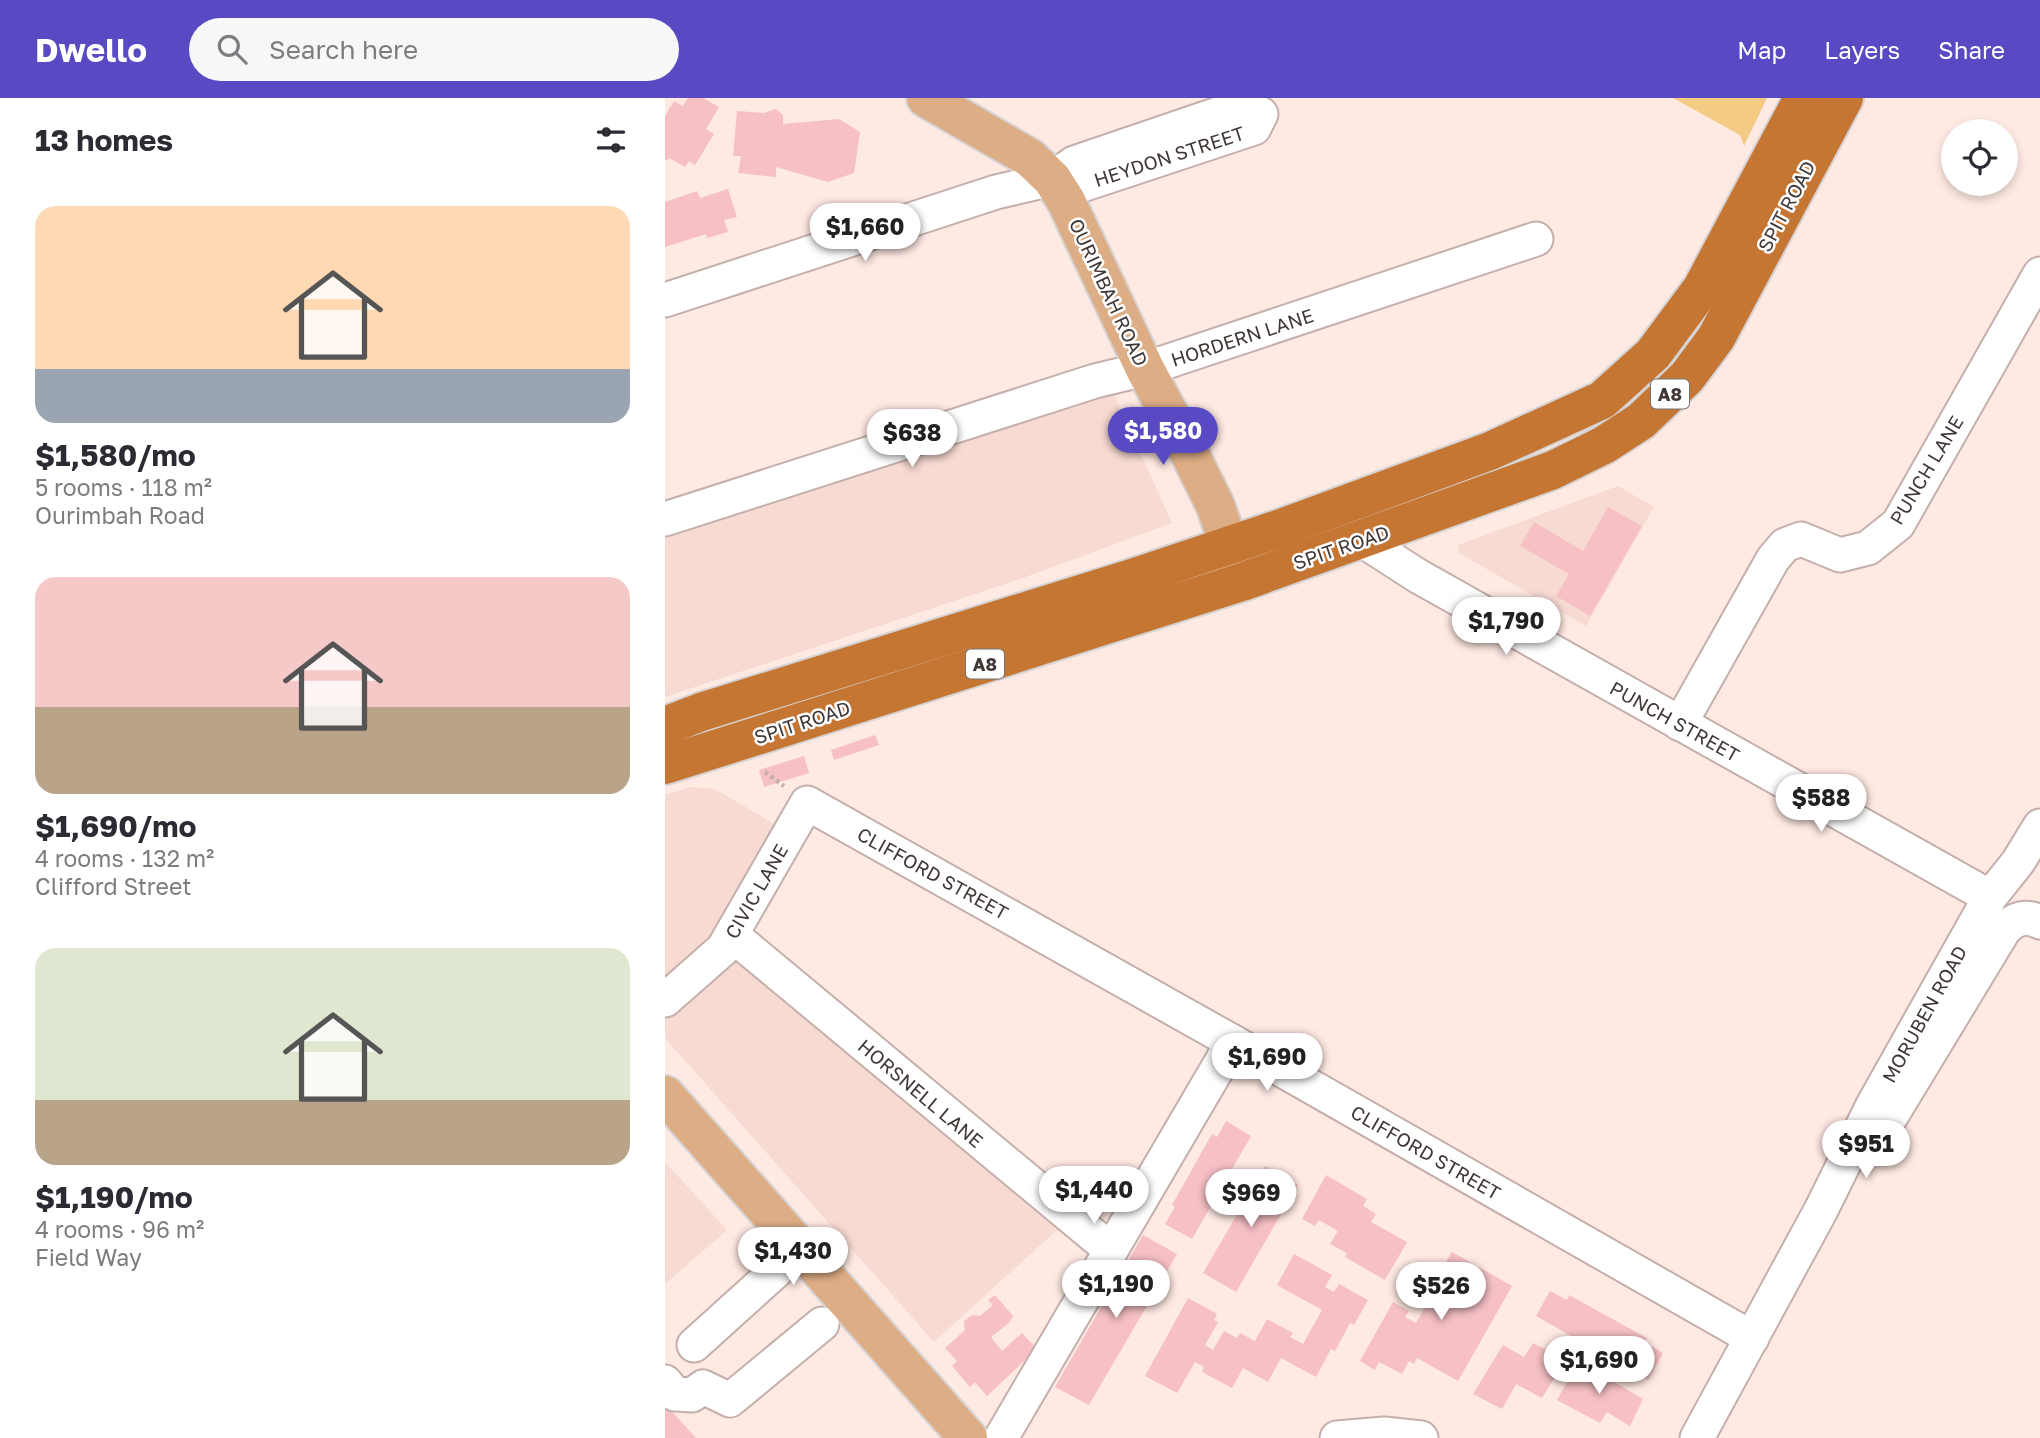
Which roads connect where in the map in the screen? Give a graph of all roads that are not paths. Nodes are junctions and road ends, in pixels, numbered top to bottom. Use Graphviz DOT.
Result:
graph roads {
  1 [pos="926,98"];
  2 [pos="1803,98"];
  3 [pos="1844,98"];
  4 [pos="1052,179"];
  5 [pos="1537,239"];
  6 [pos="2040,274"];
  7 [pos="665,300"];
  8 [pos="1145,369"];
  9 [pos="665,519"];
  10 [pos="1362,540"];
  11 [pos="1229,545"];
  12 [pos="1242,582"];
  13 [pos="1679,723"];
  14 [pos="665,726"];
  15 [pos="665,765"];
  16 [pos="807,803"];
  17 [pos="2040,827"];
  18 [pos="1990,897"];
  19 [pos="2037,921"];
  20 [pos="732,935"];
  21 [pos="665,1000"];
  22 [pos="1233,1042"];
  23 [pos="665,1095"];
  24 [pos="1821,1210"];
  25 [pos="1111,1250"];
  26 [pos="776,1271"];
  27 [pos="822,1324"];
  28 [pos="1752,1338"];
  29 [pos="694,1345"];
  30 [pos="665,1382"];
  31 [pos="968,1438"];
  32 [pos="1001,1438"];
  33 [pos="1337,1438"];
  34 [pos="1421,1438"];
  35 [pos="1697,1438"];
  1 -- 4 [label="main road, OURIMBAH ROAD"];
  2 -- 11 [label="highway, SPIT ROAD / A8"];
  3 -- 10 [label="highway, SPIT ROAD / A8"];
  4 -- 4 [label="street, HEYDON STREET"];
  4 -- 7 [label="street, HEYDON STREET"];
  4 -- 8 [label="main road, OURIMBAH ROAD"];
  5 -- 8 [label="street, HORDERN LANE"];
  6 -- 13 [label="street, PUNCH LANE"];
  8 -- 9 [label="street, HORDERN LANE"];
  8 -- 11 [label="main road, OURIMBAH ROAD"];
  10 -- 12 [label="highway, SPIT ROAD / A8"];
  10 -- 13 [label="street, PUNCH STREET"];
  11 -- 12 [label="main road, OURIMBAH ROAD"];
  11 -- 14 [label="highway, SPIT ROAD / A8"];
  12 -- 15 [label="highway, SPIT ROAD / A8"];
  13 -- 18 [label="street, PUNCH STREET"];
  16 -- 20 [label="street, CIVIC LANE"];
  16 -- 22 [label="street, CLIFFORD STREET"];
  17 -- 18 [label="street, MORUBEN ROAD"];
  18 -- 24 [label="street, MORUBEN ROAD"];
  19 -- 24 [label="street, MORUBEN ROAD"];
  20 -- 21 [label="street, CIVIC LANE"];
  20 -- 25 [label="street, HORSNELL LANE"];
  22 -- 25 [label="street"];
  22 -- 28 [label="street, CLIFFORD STREET"];
  23 -- 31 [label="main road"];
  24 -- 28 [label="street, MORUBEN ROAD"];
  25 -- 32 [label="street"];
  26 -- 29 [label="street"];
  27 -- 30 [label="street"];
  28 -- 35 [label="street, MORUBEN ROAD"];
  33 -- 34 [label="street"];
}
